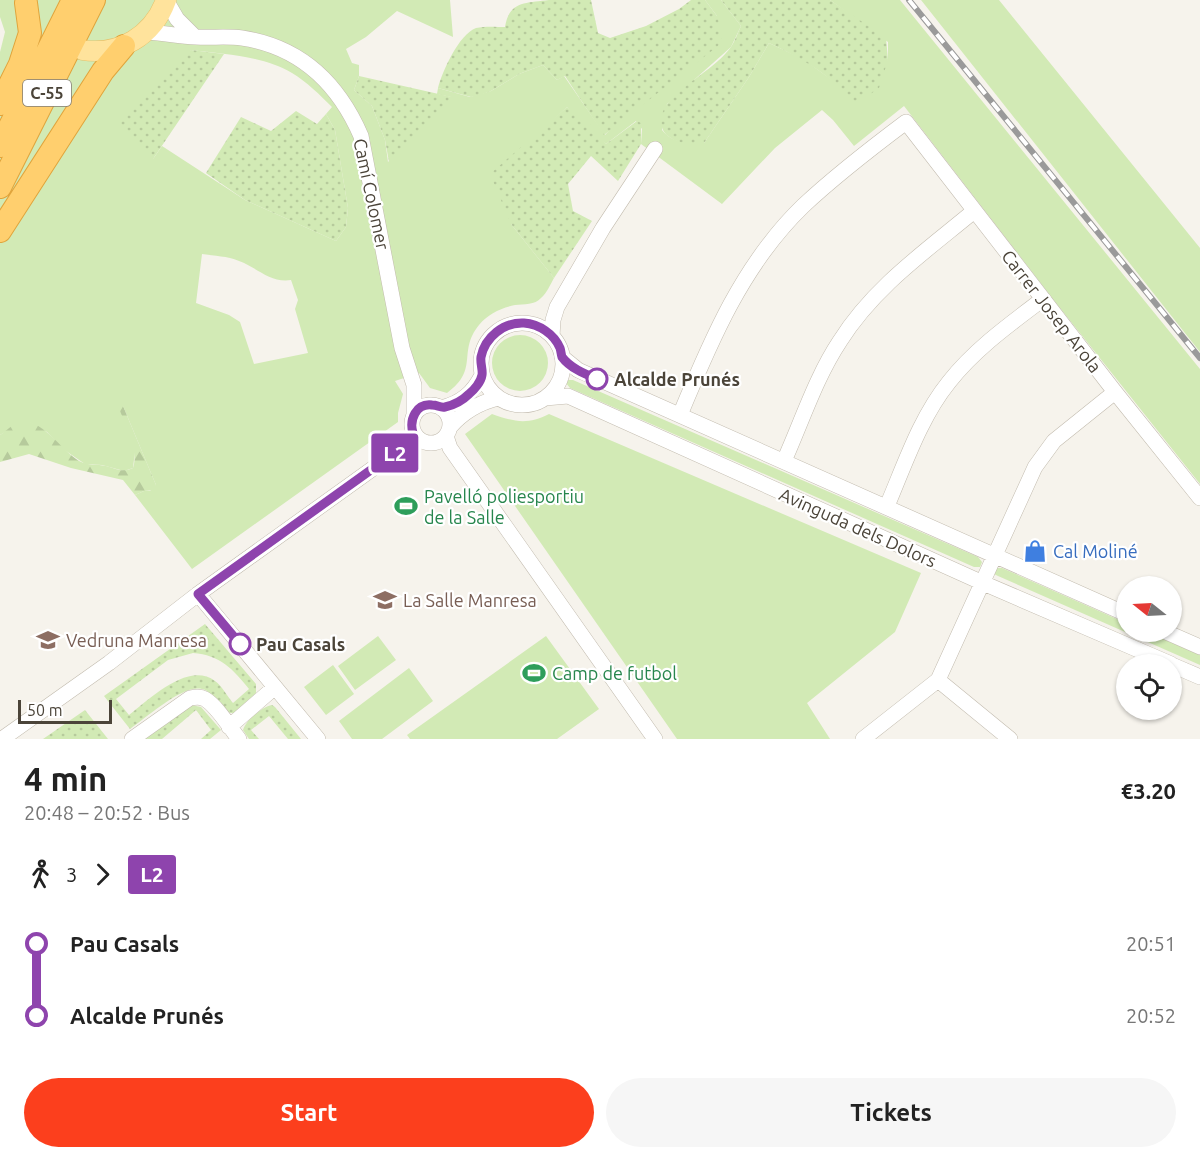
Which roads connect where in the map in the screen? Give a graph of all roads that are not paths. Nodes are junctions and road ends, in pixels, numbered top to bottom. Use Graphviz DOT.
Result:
graph roads {
  1 [pos="73,0"];
  2 [pos="94,0"];
  3 [pos="166,0"];
  4 [pos="25,2"];
  5 [pos="44,31"];
  6 [pos="145,32"];
  7 [pos="195,37"];
  8 [pos="124,45"];
  9 [pos="82,50"];
  10 [pos="0,104"];
  11 [pos="0,146"];
  12 [pos="654,149"];
  13 [pos="0,187"];
  14 [pos="974,211"];
  15 [pos="0,231"];
  16 [pos="1043,299"];
  17 [pos="557,307"];
  18 [pos="529,324"];
  19 [pos="552,336"];
  20 [pos="562,357"];
  21 [pos="482,375"];
  22 [pos="414,385"];
  23 [pos="1115,392"];
  24 [pos="498,398"];
  25 [pos="545,398"];
  26 [pos="439,406"];
  27 [pos="414,415"];
  28 [pos="680,415"];
  29 [pos="448,432"];
  30 [pos="413,433"];
  31 [pos="784,461"];
  32 [pos="1200,498"];
  33 [pos="887,506"];
  34 [pos="995,555"];
  35 [pos="983,583"];
  36 [pos="198,594"];
  37 [pos="1116,609"];
  38 [pos="1182,639"];
  39 [pos="1200,646"];
  40 [pos="1146,654"];
  41 [pos="1182,670"];
  42 [pos="1200,677"];
  43 [pos="938,680"];
  44 [pos="275,687"];
  45 [pos="234,733"];
  46 [pos="2,739"];
  47 [pos="132,739"];
  48 [pos="318,739"];
  49 [pos="655,739"];
  50 [pos="863,739"];
  51 [pos="1010,739"];
  1 -- 11 [label="highway, C-55"];
  2 -- 13 [label="highway, C-55"];
  3 -- 6 [label="main road"];
  3 -- 7 [label="street"];
  4 -- 5 [label="main road"];
  4 -- 10 [label="highway"];
  6 -- 7 [label="street, Camí Colomer"];
  6 -- 8 [label="main road"];
  7 -- 22 [label="street, Camí Colomer"];
  8 -- 9 [label="main road"];
  8 -- 15 [label="highway"];
  12 -- 17 [label="street"];
  14 -- 16 [label="street, Carrer Josep Arola"];
  14 -- 28 [label="street, Carrer Josep Arola"];
  14 -- 31 [label="street"];
  16 -- 23 [label="street, Carrer Josep Arola"];
  16 -- 33 [label="street"];
  17 -- 18 [label="street"];
  17 -- 19 [label="street"];
  18 -- 19 [label="street"];
  18 -- 21 [label="street"];
  19 -- 20 [label="street"];
  20 -- 25 [label="street"];
  20 -- 28 [label="street, Avinguda dels Dolors"];
  21 -- 24 [label="street"];
  21 -- 26 [label="street"];
  22 -- 26 [label="street, Camí Colomer"];
  22 -- 27 [label="street, Camí Colomer"];
  23 -- 32 [label="street, Carrer Josep Arola"];
  23 -- 34 [label="street"];
  24 -- 25 [label="street"];
  24 -- 29 [label="street"];
  25 -- 35 [label="street, Avinguda dels Dolors"];
  26 -- 27 [label="street"];
  26 -- 29 [label="street"];
  27 -- 30 [label="street"];
  28 -- 31 [label="street, Avinguda dels Dolors"];
  29 -- 30 [label="street"];
  29 -- 49 [label="street"];
  30 -- 36 [label="street"];
  31 -- 33 [label="street, Avinguda dels Dolors"];
  33 -- 34 [label="street, Avinguda dels Dolors"];
  34 -- 35 [label="street"];
  34 -- 37 [label="street, Avinguda dels Dolors"];
  35 -- 40 [label="street, Avinguda dels Dolors"];
  35 -- 43 [label="street"];
  36 -- 44 [label="street"];
  36 -- 46 [label="street"];
  38 -- 39 [label="street"];
  41 -- 42 [label="street, Avinguda dels Dolors"];
  43 -- 50 [label="street"];
  43 -- 51 [label="street"];
  44 -- 45 [label="street"];
  44 -- 48 [label="street"];
  45 -- 47 [label="street"];
}
